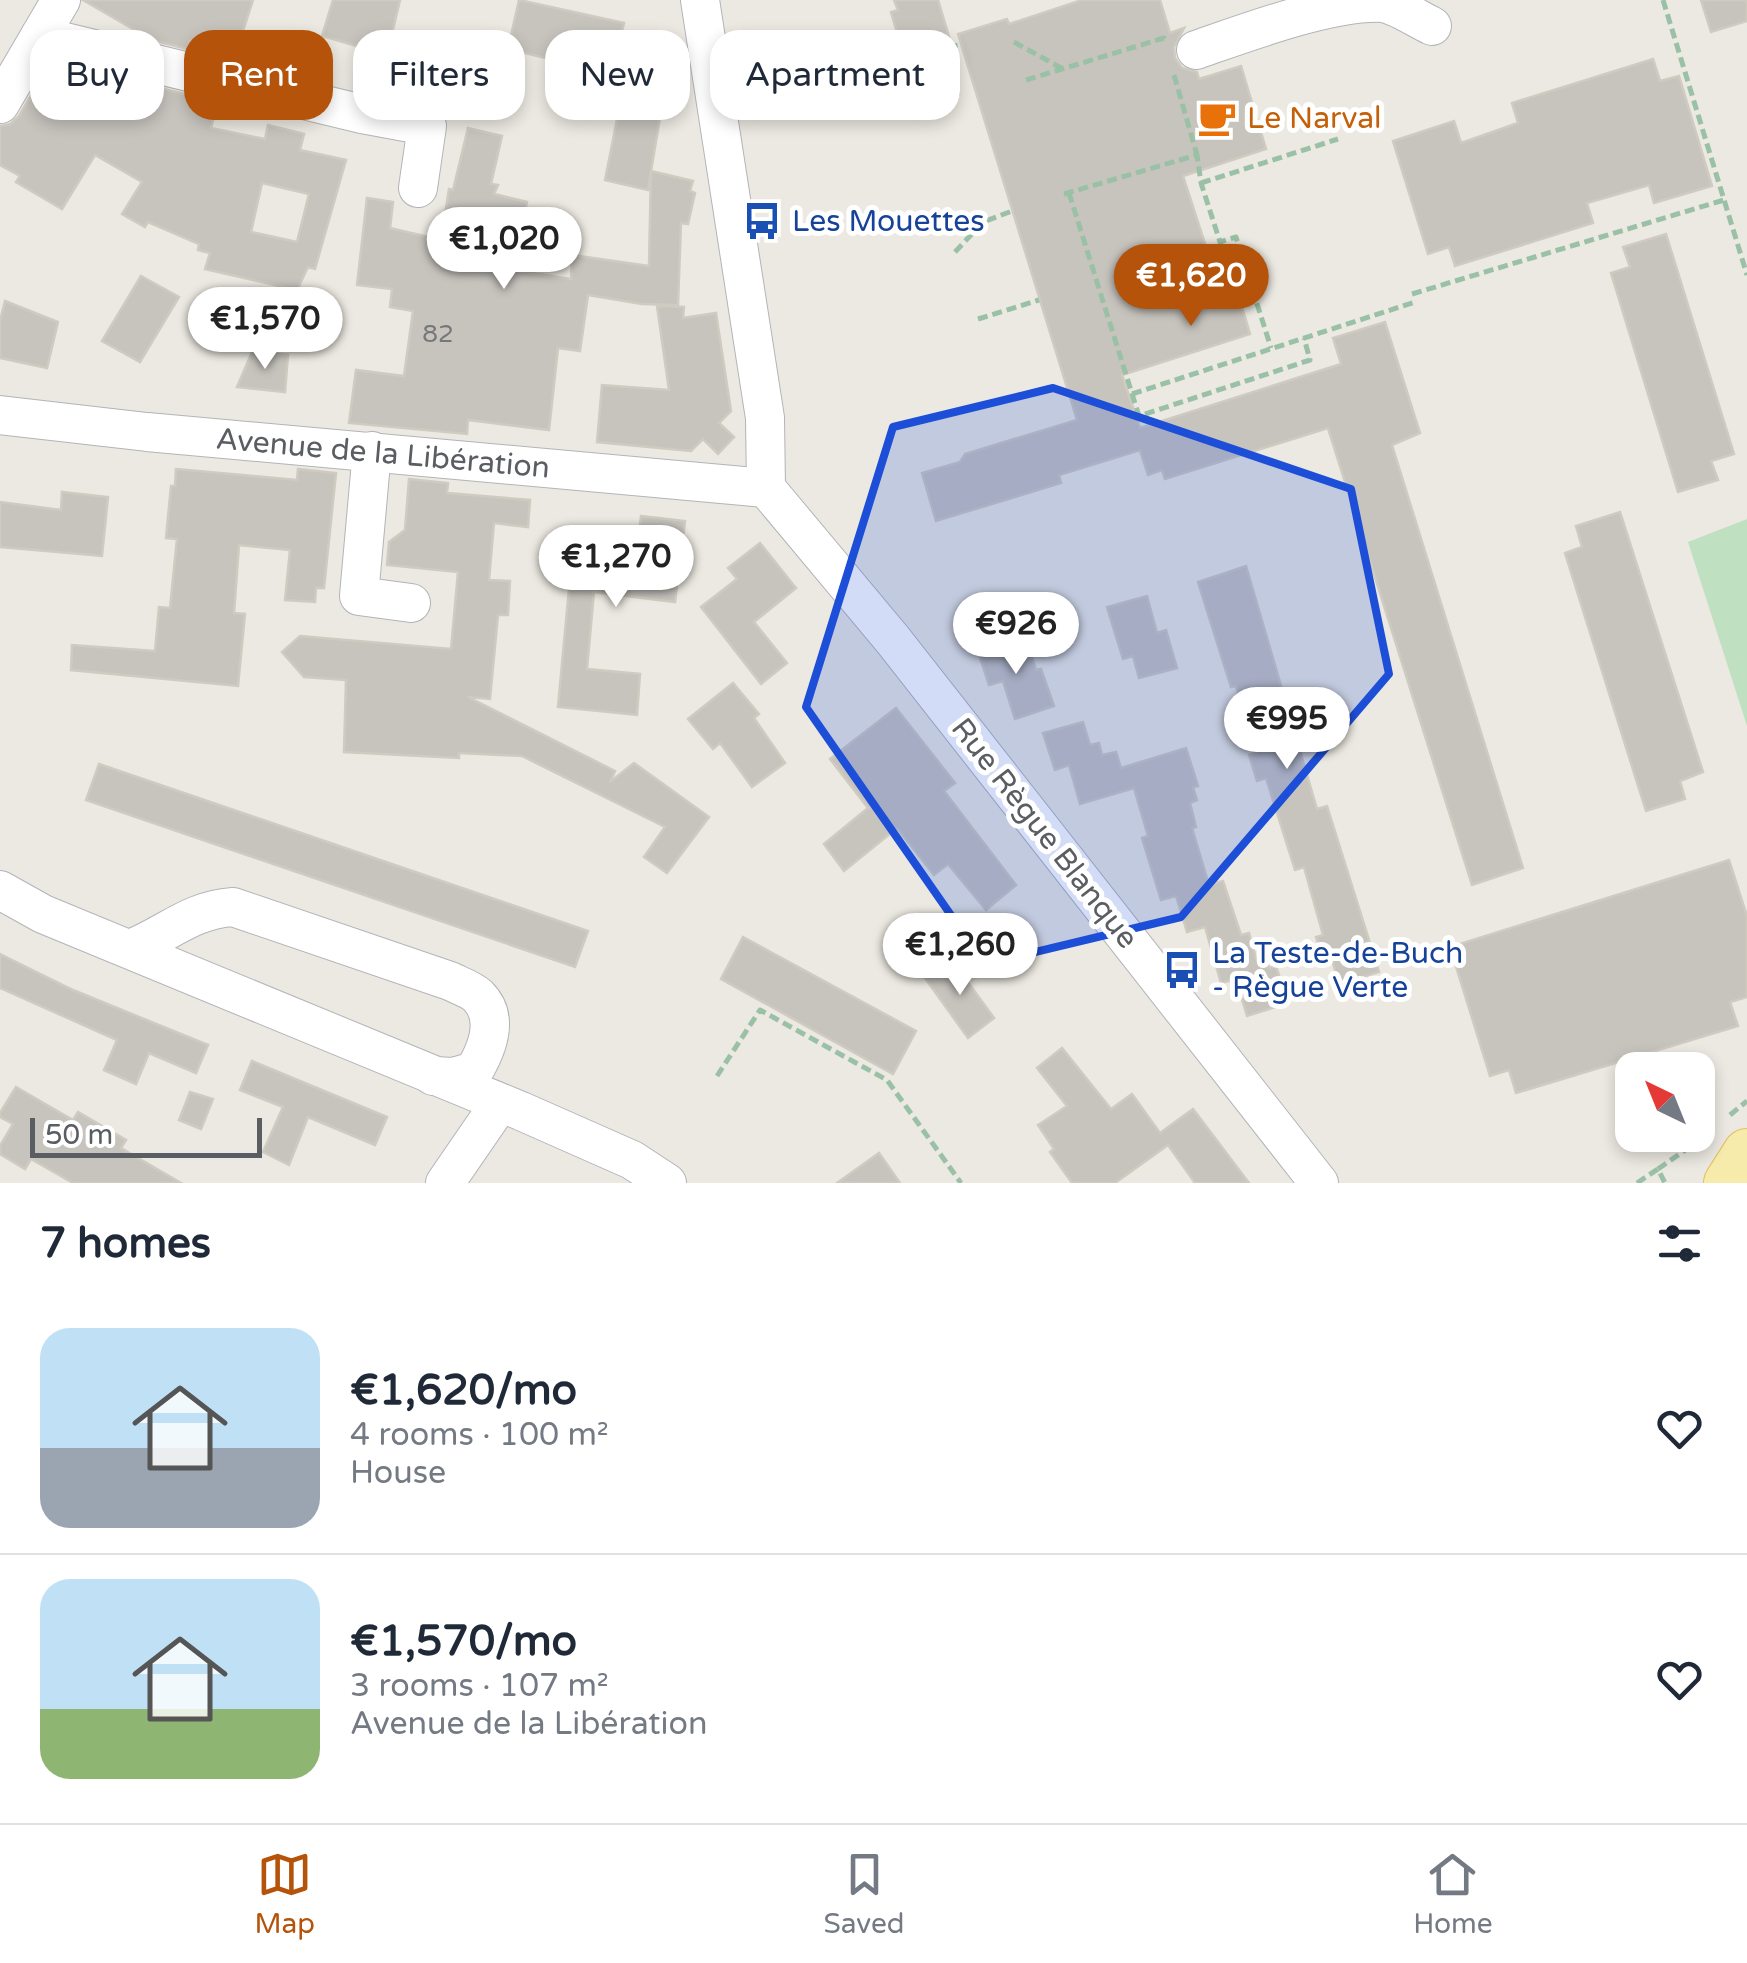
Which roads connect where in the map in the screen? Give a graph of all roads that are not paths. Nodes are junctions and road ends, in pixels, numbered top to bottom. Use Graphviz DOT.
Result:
graph roads {
  1 [pos="61,0"];
  2 [pos="700,0"];
  3 [pos="1432,26"];
  4 [pos="44,30"];
  5 [pos="30,53"];
  6 [pos="1177,53"];
  7 [pos="164,66"];
  8 [pos="0,104"];
  9 [pos="418,188"];
  10 [pos="0,416"];
  11 [pos="372,451"];
  12 [pos="766,488"];
  13 [pos="411,602"];
  14 [pos="0,890"];
  15 [pos="130,949"];
  16 [pos="432,1076"];
  17 [pos="500,1103"];
  18 [pos="1728,1135"];
  19 [pos="446,1183"];
  20 [pos="667,1183"];
  21 [pos="1319,1183"];
  22 [pos="1728,1183"];
  1 -- 4 [label="street"];
  2 -- 12 [label="street"];
  3 -- 6 [label="street"];
  5 -- 8 [label="street"];
  7 -- 9 [label="street"];
  10 -- 11 [label="street, Avenue de la Libération"];
  11 -- 12 [label="street, Avenue de la Libération"];
  11 -- 13 [label="street"];
  12 -- 21 [label="street, Rue Règue Blanque"];
  14 -- 15 [label="street"];
  15 -- 16 [label="street"];
  15 -- 16 [label="street"];
  16 -- 17 [label="street"];
  17 -- 19 [label="street"];
  17 -- 20 [label="street"];
  18 -- 22 [label="main road"];
}
